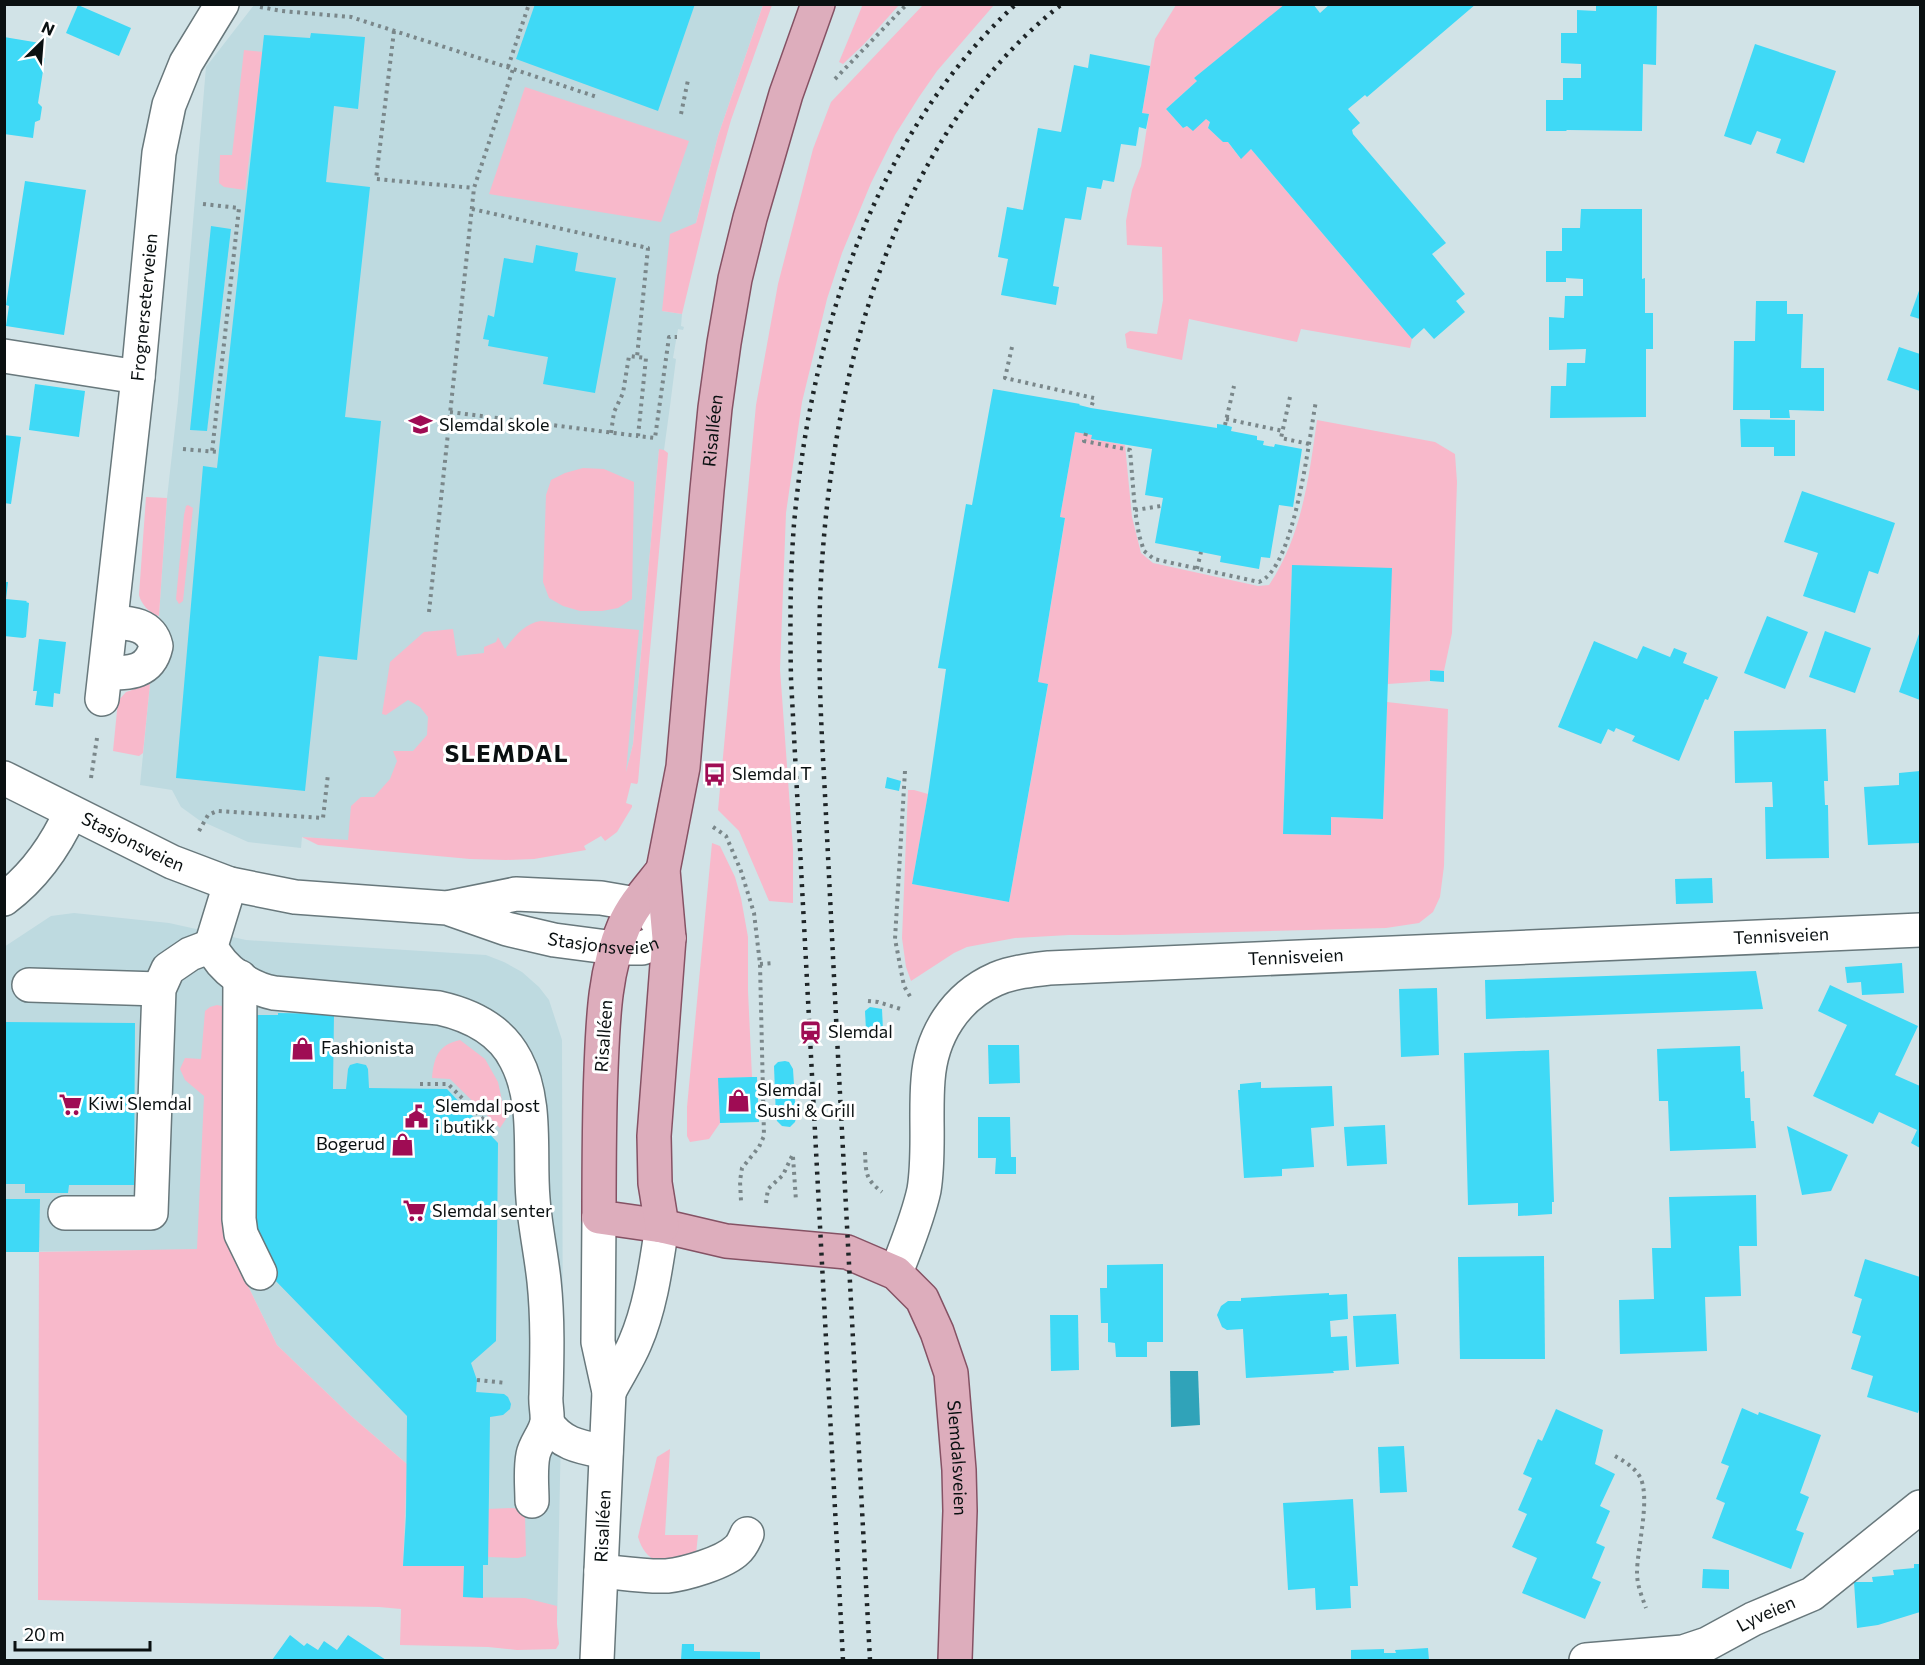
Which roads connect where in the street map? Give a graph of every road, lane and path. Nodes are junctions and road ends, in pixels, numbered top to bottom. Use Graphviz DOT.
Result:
graph roads {
  1 [pos="222,4"];
  2 [pos="529,4"];
  3 [pos="818,4"];
  4 [pos="907,4"];
  5 [pos="275,10"];
  6 [pos="394,31"];
  7 [pos="508,67"];
  8 [pos="513,69"];
  9 [pos="835,79"];
  10 [pos="688,80"];
  11 [pos="597,97"];
  12 [pos="681,114"];
  13 [pos="474,188"];
  14 [pos="203,204"];
  15 [pos="472,209"];
  16 [pos="676,337"];
  17 [pos="1012,347"];
  18 [pos="4,356"];
  19 [pos="637,357"];
  20 [pos="138,376"];
  21 [pos="1234,386"];
  22 [pos="1290,397"];
  23 [pos="1316,401"];
  24 [pos="1091,408"];
  25 [pos="450,412"];
  26 [pos="1226,419"];
  27 [pos="1225,425"];
  28 [pos="1283,430"];
  29 [pos="611,433"];
  30 [pos="1086,433"];
  31 [pos="638,436"];
  32 [pos="1309,444"];
  33 [pos="183,449"];
  34 [pos="212,452"];
  35 [pos="218,452"];
  36 [pos="1161,506"];
  37 [pos="1134,510"];
  38 [pos="1201,552"];
  39 [pos="1197,569"];
  40 [pos="429,612"];
  41 [pos="112,622"];
  42 [pos="905,771"];
  43 [pos="328,774"];
  44 [pos="4,778"];
  45 [pos="71,812"];
  46 [pos="203,823"];
  47 [pos="707,823"];
  48 [pos="663,870"];
  49 [pos="230,884"];
  50 [pos="4,900"];
  51 [pos="636,904"];
  52 [pos="447,908"];
  53 [pos="1920,930"];
  54 [pos="669,938"];
  55 [pos="211,946"];
  56 [pos="615,948"];
  57 [pos="774,963"];
  58 [pos="760,964"];
  59 [pos="240,977"];
  60 [pos="29,984"];
  61 [pos="159,989"];
  62 [pos="911,998"];
  63 [pos="868,1001"];
  64 [pos="904,1010"];
  65 [pos="420,1084"];
  66 [pos="495,1131"];
  67 [pos="865,1152"];
  68 [pos="883,1192"];
  69 [pos="741,1201"];
  70 [pos="796,1201"];
  71 [pos="766,1203"];
  72 [pos="65,1213"];
  73 [pos="599,1217"];
  74 [pos="662,1226"];
  75 [pos="260,1273"];
  76 [pos="896,1273"];
  77 [pos="609,1392"];
  78 [pos="547,1423"];
  79 [pos="606,1452"];
  80 [pos="1615,1456"];
  81 [pos="532,1501"];
  82 [pos="1920,1507"];
  83 [pos="747,1534"];
  84 [pos="601,1571"];
  85 [pos="1646,1608"];
  86 [pos="597,1660"];
  87 [pos="955,1660"];
  88 [pos="1586,1660"];
  1 -- 20 [label="street, Frognerseterveien"];
  2 -- 7 [label="path"];
  3 -- 48 [label="main road, Risalléen"];
  4 -- 9 [label="path"];
  5 -- 6 [label="path"];
  6 -- 7 [label="path"];
  6 -- 13 [label="path"];
  7 -- 8 [label="path"];
  8 -- 11 [label="path"];
  8 -- 13 [label="path"];
  10 -- 12 [label="path"];
  13 -- 15 [label="path"];
  14 -- 34 [label="path"];
  15 -- 19 [label="path"];
  15 -- 25 [label="path"];
  16 -- 31 [label="path"];
  17 -- 24 [label="path"];
  18 -- 20 [label="street"];
  19 -- 29 [label="path"];
  19 -- 31 [label="path"];
  20 -- 41 [label="street, Frognerseterveien"];
  21 -- 26 [label="path"];
  22 -- 28 [label="path"];
  23 -- 32 [label="path"];
  25 -- 29 [label="path"];
  25 -- 40 [label="path"];
  26 -- 27 [label="path"];
  26 -- 28 [label="path"];
  28 -- 32 [label="path"];
  29 -- 31 [label="path"];
  30 -- 37 [label="path"];
  32 -- 39 [label="path"];
  33 -- 34 [label="path"];
  34 -- 35 [label="path"];
  36 -- 37 [label="path"];
  37 -- 39 [label="path"];
  38 -- 39 [label="path"];
  41 -- 41 [label="street, Frognerseterveien"];
  42 -- 62 [label="path"];
  43 -- 46 [label="path"];
  44 -- 45 [label="street, Stasjonsveien"];
  45 -- 49 [label="street, Stasjonsveien"];
  45 -- 50 [label="street"];
  47 -- 58 [label="path"];
  48 -- 51 [label="main road, Risalléen"];
  48 -- 54 [label="main road, Risalléen"];
  49 -- 52 [label="street, Stasjonsveien"];
  49 -- 55 [label="street"];
  51 -- 52 [label="street, Stasjonsveien"];
  51 -- 54 [label="street, Stasjonsveien"];
  51 -- 56 [label="main road, Risalléen"];
  52 -- 56 [label="street, Stasjonsveien"];
  53 -- 76 [label="street, Tennisveien"];
  54 -- 56 [label="street, Stasjonsveien"];
  54 -- 74 [label="main road, Risalléen"];
  55 -- 59 [label="street"];
  55 -- 61 [label="street"];
  56 -- 73 [label="main road, Risalléen"];
  57 -- 58 [label="path"];
  58 -- 69 [label="path"];
  59 -- 75 [label="street"];
  59 -- 78 [label="street"];
  60 -- 61 [label="street"];
  61 -- 72 [label="street"];
  63 -- 64 [label="path"];
  65 -- 66 [label="path"];
  67 -- 68 [label="path"];
  70 -- 71 [label="path"];
  73 -- 74 [label="main road"];
  73 -- 77 [label="street, Risalléen"];
  74 -- 76 [label="main road"];
  74 -- 77 [label="street, Risalléen"];
  76 -- 87 [label="main road, Slemdalsveien"];
  77 -- 79 [label="street, Risalléen"];
  78 -- 79 [label="street"];
  78 -- 81 [label="street"];
  79 -- 84 [label="street, Risalléen"];
  80 -- 85 [label="path"];
  82 -- 88 [label="street, Lyveien"];
  83 -- 84 [label="street"];
  84 -- 86 [label="street, Risalléen"];
}
